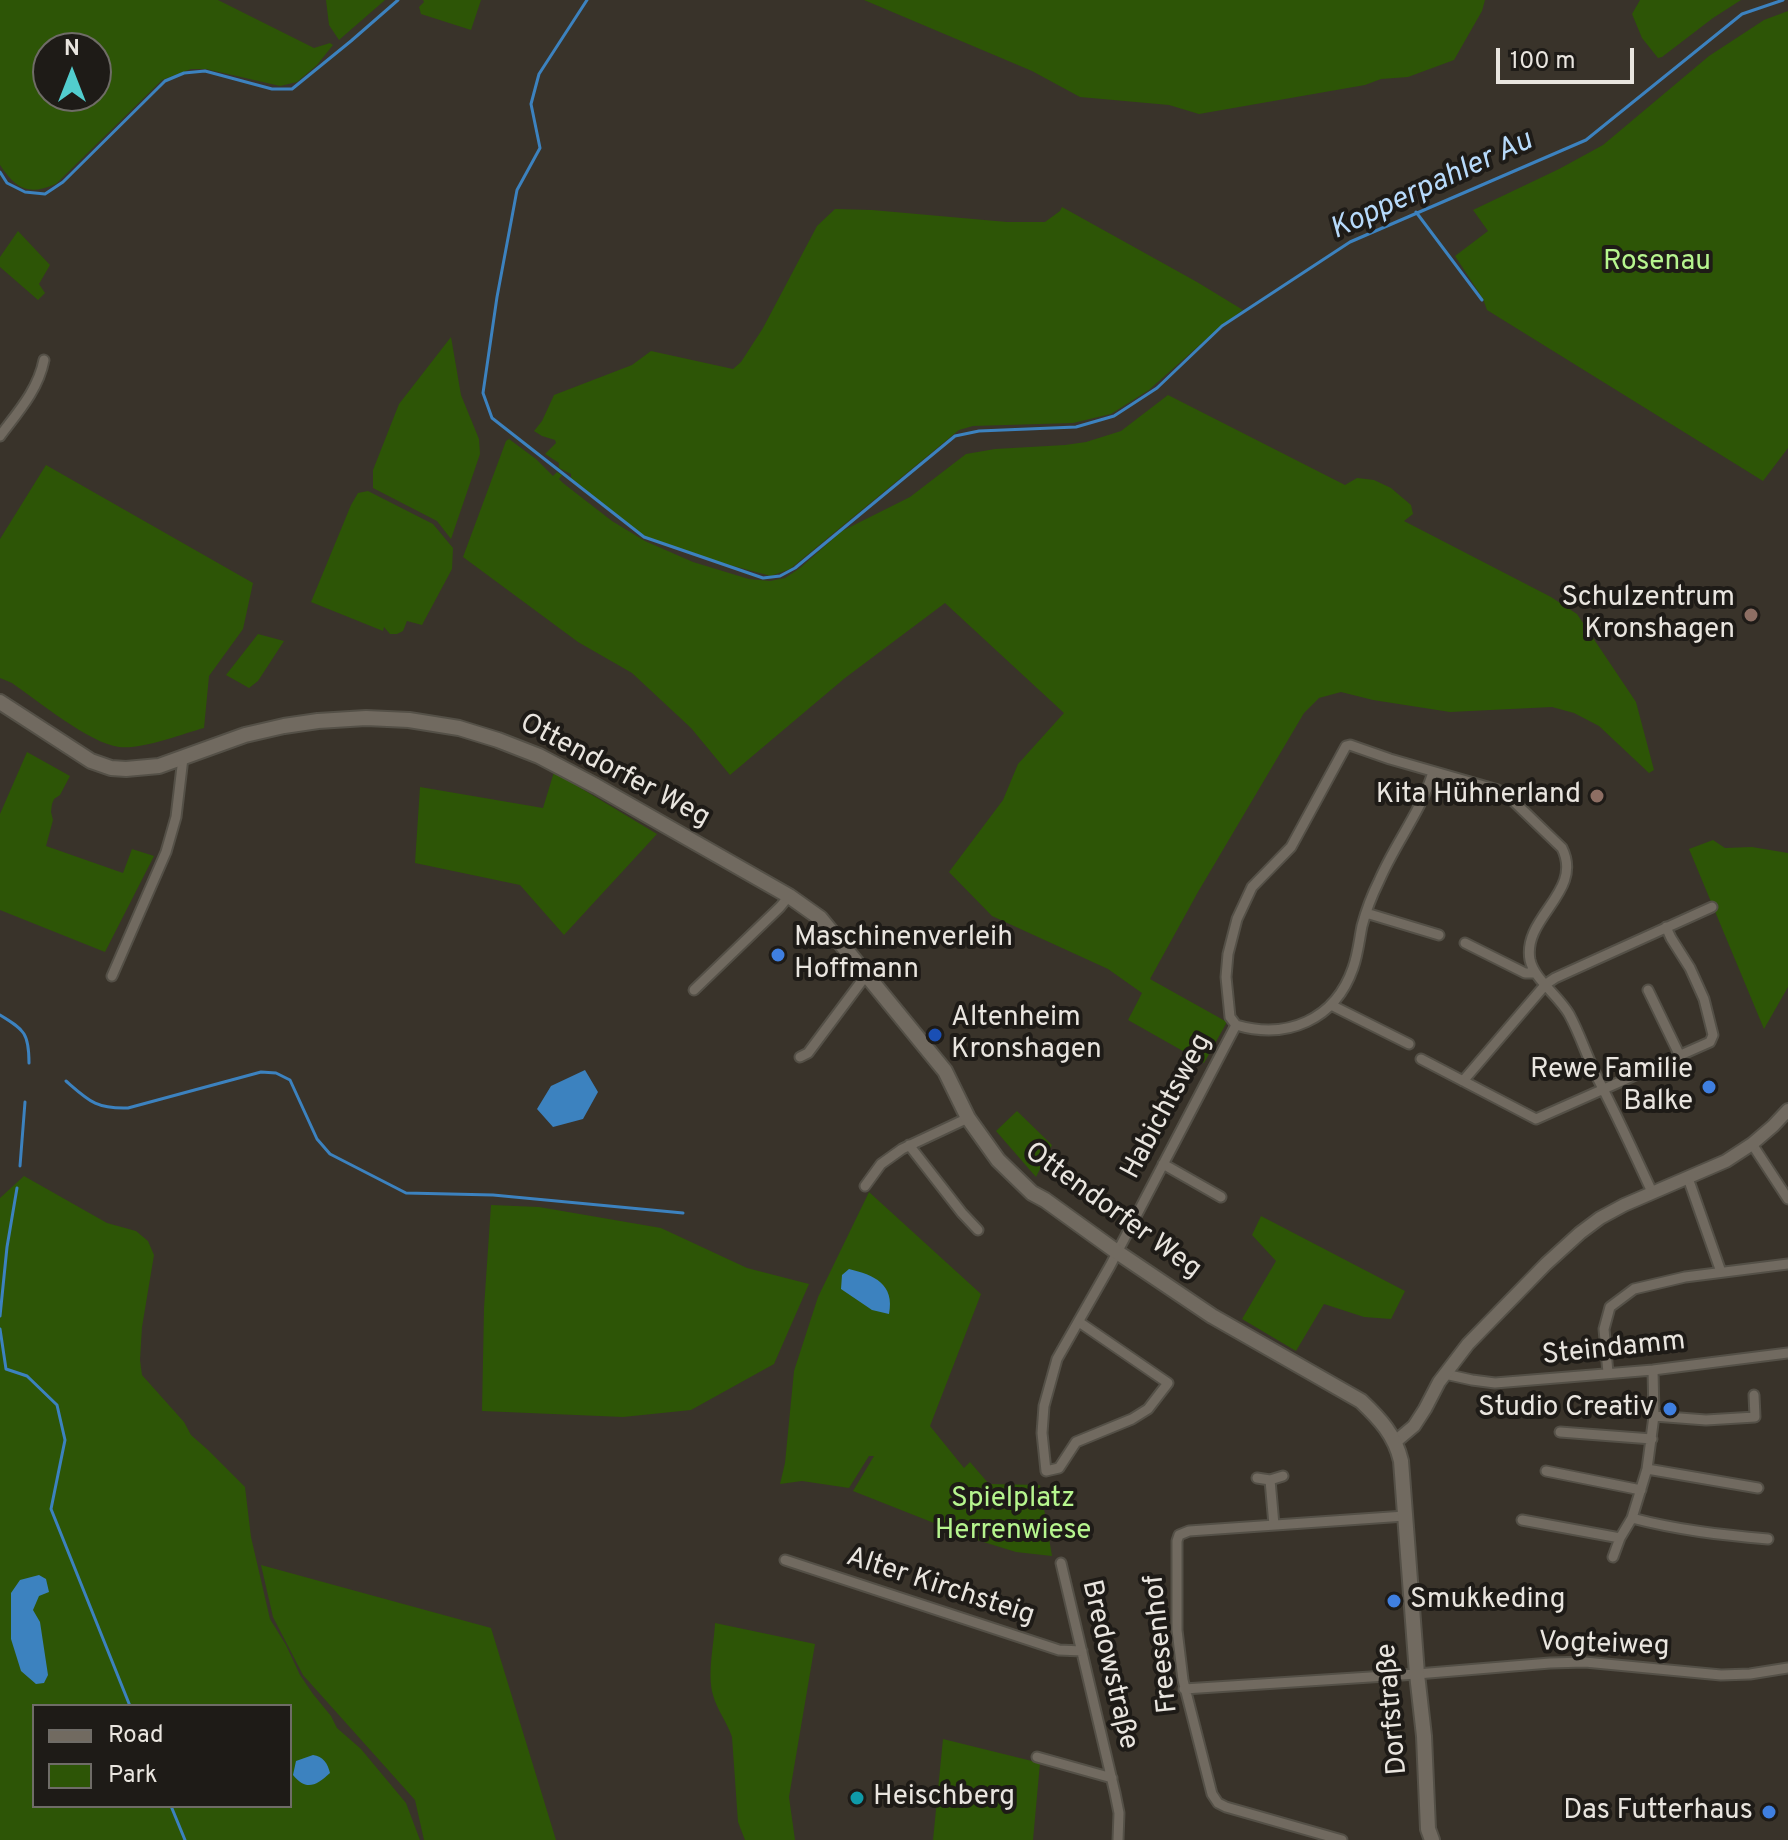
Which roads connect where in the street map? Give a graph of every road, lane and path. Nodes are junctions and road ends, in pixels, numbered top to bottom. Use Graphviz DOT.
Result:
graph roads {
  1 [pos="44,360"];
  2 [pos="0,436"];
  3 [pos="0,702"];
  4 [pos="183,758"];
  5 [pos="1433,772"];
  6 [pos="789,896"];
  7 [pos="1712,907"];
  8 [pos="1366,913"];
  9 [pos="1666,927"];
  10 [pos="1439,935"];
  11 [pos="1465,943"];
  12 [pos="1535,973"];
  13 [pos="867,974"];
  14 [pos="112,976"];
  15 [pos="1546,984"];
  16 [pos="694,990"];
  17 [pos="1648,990"];
  18 [pos="1331,1005"];
  19 [pos="1236,1025"];
  20 [pos="1409,1044"];
  21 [pos="1680,1056"];
  22 [pos="800,1057"];
  23 [pos="1421,1059"];
  24 [pos="1463,1081"];
  25 [pos="1604,1090"];
  26 [pos="1788,1110"];
  27 [pos="968,1118"];
  28 [pos="1752,1144"];
  29 [pos="909,1145"];
  30 [pos="1163,1164"];
  31 [pos="1688,1178"];
  32 [pos="865,1186"];
  33 [pos="1652,1192"];
  34 [pos="1221,1197"];
  35 [pos="1788,1199"];
  36 [pos="978,1230"];
  37 [pos="1117,1252"];
  38 [pos="1788,1264"];
  39 [pos="1721,1272"];
  40 [pos="1079,1322"];
  41 [pos="1788,1353"];
  42 [pos="1653,1370"];
  43 [pos="1608,1373"];
  44 [pos="1445,1374"];
  45 [pos="1754,1395"];
  46 [pos="1654,1416"];
  47 [pos="1560,1432"];
  48 [pos="1652,1439"];
  49 [pos="1395,1442"];
  50 [pos="1647,1469"];
  51 [pos="1546,1471"];
  52 [pos="1283,1476"];
  53 [pos="1257,1478"];
  54 [pos="1270,1480"];
  55 [pos="1758,1488"];
  56 [pos="1641,1490"];
  57 [pos="1405,1516"];
  58 [pos="1632,1518"];
  59 [pos="1522,1520"];
  60 [pos="1274,1525"];
  61 [pos="1620,1538"];
  62 [pos="1768,1539"];
  63 [pos="1613,1557"];
  64 [pos="785,1560"];
  65 [pos="1061,1563"];
  66 [pos="1082,1651"];
  67 [pos="1788,1668"];
  68 [pos="1417,1674"];
  69 [pos="1184,1689"];
  70 [pos="1037,1757"];
  71 [pos="1112,1778"];
  72 [pos="1428,1836"];
  73 [pos="1118,1840"];
  74 [pos="1342,1840"];
  1 -- 2 [label="street"];
  3 -- 4 [label="main road, Ottendorfer Weg"];
  4 -- 6 [label="main road, Ottendorfer Weg"];
  4 -- 14 [label="street"];
  5 -- 8 [label="street"];
  5 -- 12 [label="street"];
  5 -- 19 [label="street"];
  6 -- 13 [label="main road, Ottendorfer Weg"];
  6 -- 16 [label="street"];
  7 -- 9 [label="street"];
  8 -- 10 [label="street"];
  8 -- 18 [label="street"];
  9 -- 15 [label="street"];
  9 -- 21 [label="street"];
  11 -- 12 [label="street"];
  12 -- 15 [label="street"];
  13 -- 22 [label="street"];
  13 -- 27 [label="main road, Ottendorfer Weg"];
  15 -- 24 [label="street"];
  15 -- 25 [label="street"];
  17 -- 21 [label="street"];
  18 -- 19 [label="street"];
  18 -- 20 [label="street"];
  19 -- 30 [label="street, Habichtsweg"];
  21 -- 25 [label="street"];
  23 -- 24 [label="street"];
  24 -- 25 [label="street"];
  25 -- 33 [label="street"];
  26 -- 28 [label="street"];
  27 -- 29 [label="street"];
  27 -- 37 [label="main road, Ottendorfer Weg"];
  28 -- 31 [label="street"];
  28 -- 35 [label="street"];
  29 -- 32 [label="street"];
  29 -- 36 [label="street"];
  30 -- 34 [label="street"];
  30 -- 37 [label="street, Habichtsweg"];
  31 -- 33 [label="street"];
  31 -- 39 [label="street"];
  33 -- 44 [label="street"];
  37 -- 40 [label="street, Habichtsweg"];
  37 -- 49 [label="main road, Ottendorfer Weg"];
  38 -- 39 [label="street"];
  39 -- 43 [label="street"];
  40 -- 40 [label="street, Habichtsweg"];
  41 -- 42 [label="street, Steindamm"];
  42 -- 43 [label="street, Steindamm"];
  42 -- 46 [label="street"];
  43 -- 44 [label="street, Steindamm"];
  44 -- 49 [label="street"];
  45 -- 46 [label="street"];
  46 -- 48 [label="street"];
  47 -- 48 [label="street"];
  48 -- 50 [label="street"];
  49 -- 57 [label="main road, Dorfstraße"];
  50 -- 55 [label="street"];
  50 -- 56 [label="street"];
  51 -- 56 [label="street"];
  52 -- 54 [label="street"];
  53 -- 54 [label="street"];
  54 -- 60 [label="street"];
  56 -- 58 [label="street"];
  57 -- 60 [label="street"];
  57 -- 68 [label="main road, Dorfstraße"];
  58 -- 61 [label="street"];
  58 -- 62 [label="street"];
  59 -- 61 [label="street"];
  60 -- 69 [label="street, Freesenhof"];
  61 -- 63 [label="street"];
  64 -- 66 [label="street, Alter Kirchsteig"];
  65 -- 66 [label="street, Bredowstraße"];
  66 -- 71 [label="street, Bredowstraße"];
  67 -- 68 [label="street, Vogteiweg"];
  68 -- 69 [label="street, Vogteiweg"];
  68 -- 72 [label="main road, Dorfstraße"];
  69 -- 74 [label="street, Freesenhof"];
  70 -- 71 [label="street, Bredowstraße"];
  71 -- 73 [label="street, Bredowstraße"];
}
